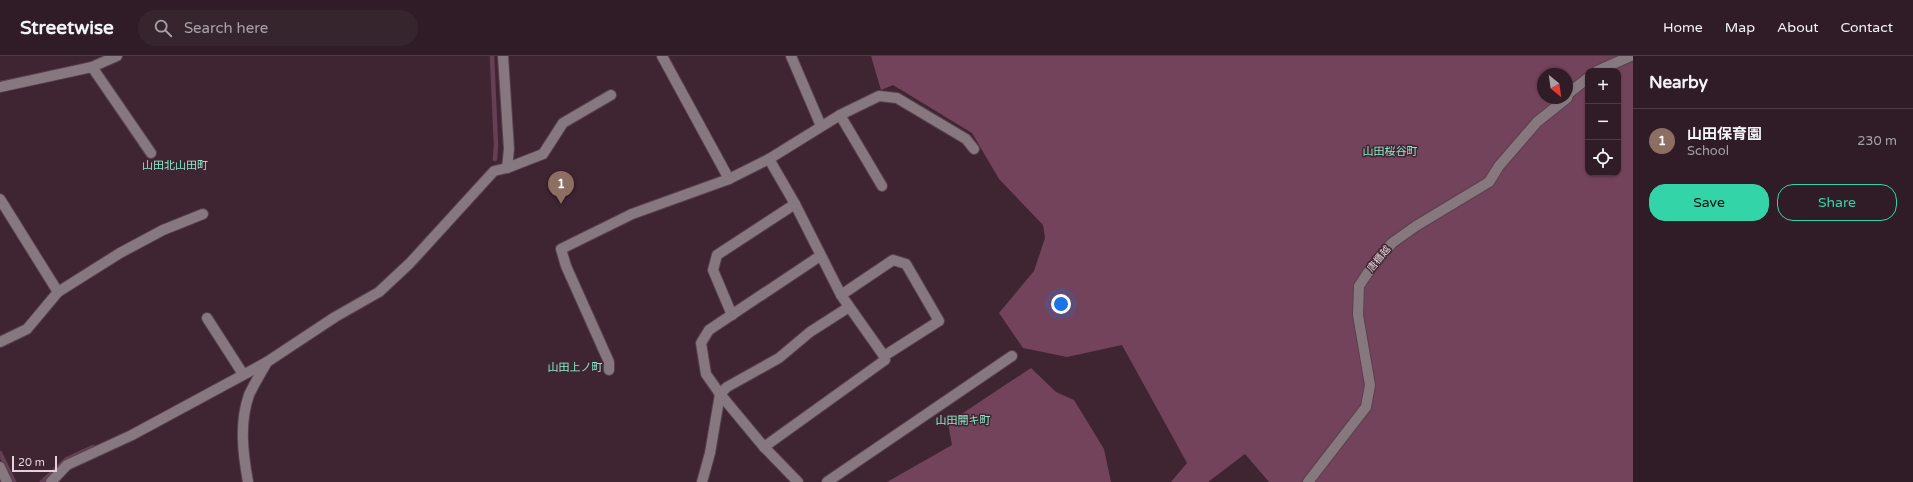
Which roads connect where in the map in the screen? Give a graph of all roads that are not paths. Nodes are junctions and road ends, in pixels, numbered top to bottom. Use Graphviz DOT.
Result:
graph roads {
  1 [pos="117,56"];
  2 [pos="503,56"];
  3 [pos="662,56"];
  4 [pos="791,56"];
  5 [pos="1631,56"];
  6 [pos="92,67"];
  7 [pos="1604,68"];
  8 [pos="1585,81"];
  9 [pos="0,87"];
  10 [pos="1573,91"];
  11 [pos="611,95"];
  12 [pos="1560,104"];
  13 [pos="840,115"];
  14 [pos="821,126"];
  15 [pos="974,149"];
  16 [pos="152,153"];
  17 [pos="769,159"];
  18 [pos="507,168"];
  19 [pos="729,180"];
  20 [pos="882,186"];
  21 [pos="0,199"];
  22 [pos="795,204"];
  23 [pos="203,214"];
  24 [pos="820,256"];
  25 [pos="58,292"];
  26 [pos="841,295"];
  27 [pos="849,306"];
  28 [pos="732,315"];
  29 [pos="207,318"];
  30 [pos="0,342"];
  31 [pos="884,356"];
  32 [pos="1012,356"];
  33 [pos="267,362"];
  34 [pos="609,370"];
  35 [pos="243,374"];
  36 [pos="720,394"];
  37 [pos="764,447"];
  38 [pos="0,467"];
  39 [pos="7,482"];
  40 [pos="51,482"];
  41 [pos="248,482"];
  42 [pos="702,482"];
  43 [pos="798,482"];
  44 [pos="828,482"];
  45 [pos="1308,482"];
  1 -- 6 [label="street"];
  2 -- 18 [label="street"];
  3 -- 19 [label="street"];
  4 -- 14 [label="street"];
  5 -- 7 [label="street"];
  6 -- 9 [label="street"];
  6 -- 16 [label="street"];
  8 -- 10 [label="street, 唐櫃越"];
  11 -- 18 [label="street"];
  12 -- 45 [label="street, 唐櫃越"];
  13 -- 14 [label="street"];
  13 -- 15 [label="street"];
  13 -- 20 [label="street"];
  14 -- 17 [label="street"];
  17 -- 19 [label="street"];
  17 -- 22 [label="street"];
  18 -- 33 [label="street"];
  19 -- 34 [label="street"];
  21 -- 25 [label="street"];
  22 -- 24 [label="street"];
  22 -- 28 [label="street"];
  23 -- 25 [label="street"];
  24 -- 26 [label="street"];
  24 -- 28 [label="street"];
  25 -- 30 [label="street"];
  26 -- 27 [label="street"];
  26 -- 31 [label="street"];
  27 -- 31 [label="street"];
  27 -- 36 [label="street"];
  28 -- 36 [label="street"];
  29 -- 35 [label="street"];
  31 -- 37 [label="street"];
  32 -- 44 [label="street"];
  33 -- 35 [label="street"];
  33 -- 41 [label="street"];
  35 -- 40 [label="street"];
  36 -- 37 [label="street"];
  36 -- 42 [label="street"];
  37 -- 43 [label="street"];
  38 -- 39 [label="street"];
}
